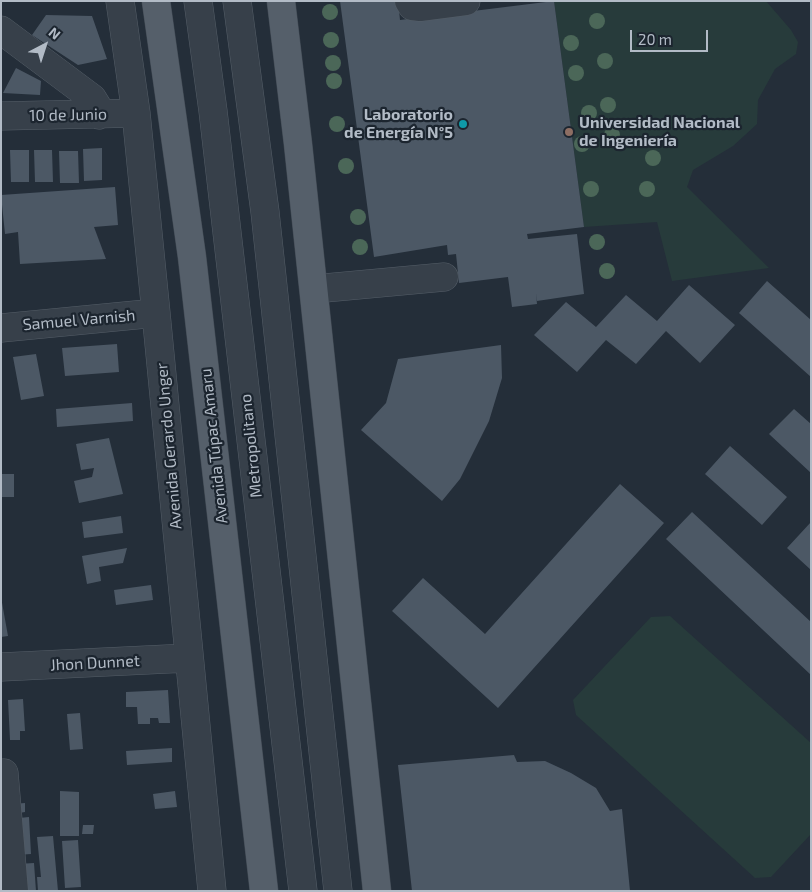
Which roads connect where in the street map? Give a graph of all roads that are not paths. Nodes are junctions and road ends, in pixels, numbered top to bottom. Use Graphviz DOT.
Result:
graph roads {
  1 [pos="120,1"];
  2 [pos="156,1"];
  3 [pos="198,1"];
  4 [pos="237,1"];
  5 [pos="281,1"];
  6 [pos="409,1"];
  7 [pos="466,1"];
  8 [pos="1,30"];
  9 [pos="136,113"];
  10 [pos="99,115"];
  11 [pos="1,116"];
  12 [pos="444,277"];
  13 [pos="314,289"];
  14 [pos="156,313"];
  15 [pos="1,328"];
  16 [pos="188,658"];
  17 [pos="1,667"];
  18 [pos="4,773"];
  19 [pos="14,891"];
  20 [pos="212,891"];
  21 [pos="264,891"];
  22 [pos="303,891"];
  23 [pos="338,891"];
  24 [pos="377,891"];
  1 -- 9 [label="street, Avenida Gerardo Unger"];
  2 -- 21 [label="main road, Avenida Túpac Amaru"];
  3 -- 22 [label="street, Metropolitano"];
  4 -- 23 [label="street"];
  5 -- 13 [label="main road"];
  6 -- 7 [label="street"];
  8 -- 10 [label="street"];
  9 -- 10 [label="street, 10 de Junio"];
  9 -- 14 [label="street, Avenida Gerardo Unger"];
  10 -- 11 [label="street, 10 de Junio"];
  12 -- 13 [label="street"];
  13 -- 24 [label="main road"];
  14 -- 15 [label="street, Samuel Varnish"];
  14 -- 16 [label="street, Avenida Gerardo Unger"];
  16 -- 17 [label="street, Jhon Dunnet"];
  16 -- 20 [label="street, Avenida Gerardo Unger"];
  18 -- 19 [label="street"];
}
